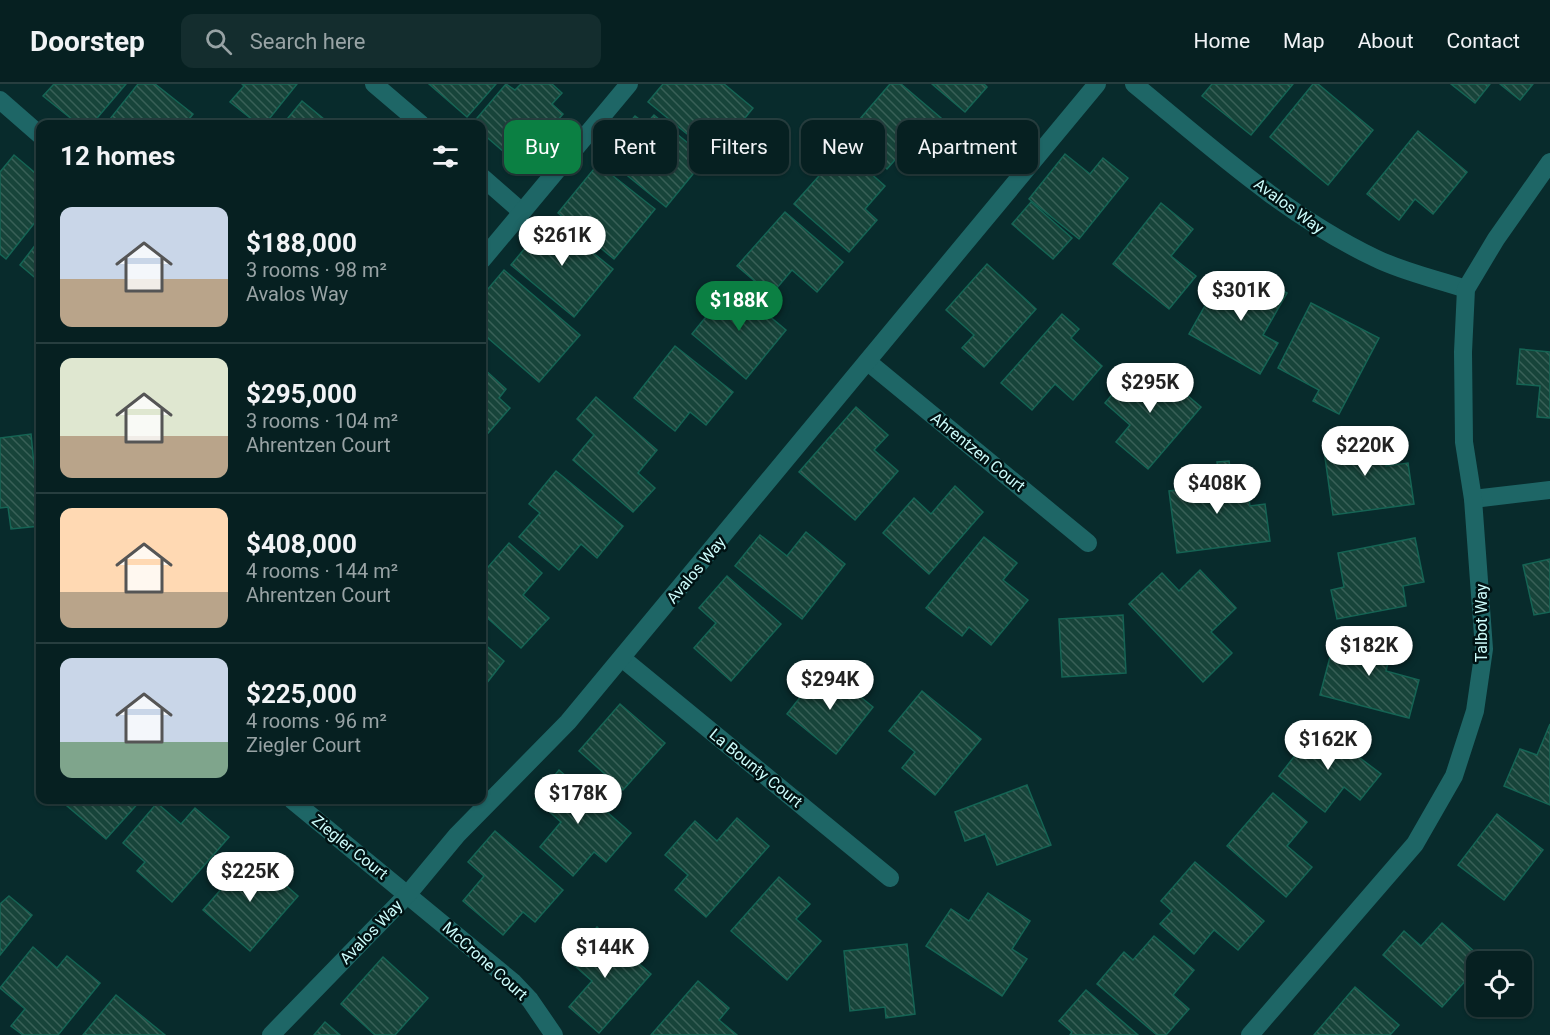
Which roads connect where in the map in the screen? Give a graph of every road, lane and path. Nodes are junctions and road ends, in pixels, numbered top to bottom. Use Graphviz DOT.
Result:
graph roads {
  1 [pos="374,84"];
  2 [pos="629,84"];
  3 [pos="1097,84"];
  4 [pos="1134,84"];
  5 [pos="0,100"];
  6 [pos="416,120"];
  7 [pos="36,132"];
  8 [pos="1550,162"];
  9 [pos="486,180"];
  10 [pos="522,212"];
  11 [pos="486,255"];
  12 [pos="1466,289"];
  13 [pos="868,362"];
  14 [pos="1550,490"];
  15 [pos="1473,499"];
  16 [pos="1088,543"];
  17 [pos="623,659"];
  18 [pos="297,804"];
  19 [pos="890,878"];
  20 [pos="408,894"];
  21 [pos="271,1035"];
  22 [pos="554,1035"];
  23 [pos="1250,1035"];
  1 -- 6 [label="street"];
  2 -- 10 [label="street"];
  3 -- 13 [label="street, Avalos Way"];
  4 -- 12 [label="street, Avalos Way"];
  5 -- 7 [label="street"];
  8 -- 12 [label="street"];
  9 -- 10 [label="street"];
  10 -- 11 [label="street"];
  12 -- 15 [label="street, Talbot Way"];
  13 -- 16 [label="street, Ahrentzen Court"];
  13 -- 17 [label="street, Avalos Way"];
  14 -- 15 [label="street"];
  15 -- 23 [label="street, Talbot Way"];
  17 -- 19 [label="street, La Bounty Court"];
  17 -- 20 [label="street, Avalos Way"];
  18 -- 20 [label="street, Ziegler Court"];
  20 -- 21 [label="street, Avalos Way"];
  20 -- 22 [label="street, McCrone Court"];
}
